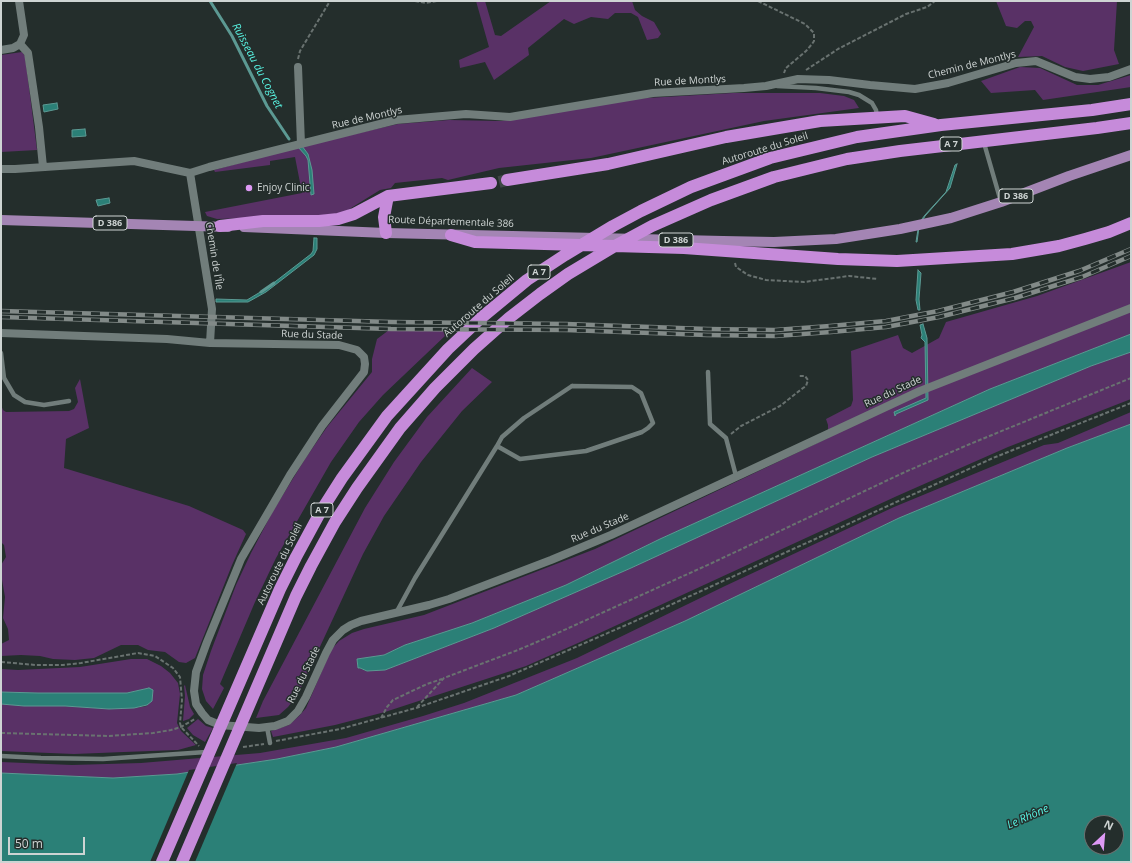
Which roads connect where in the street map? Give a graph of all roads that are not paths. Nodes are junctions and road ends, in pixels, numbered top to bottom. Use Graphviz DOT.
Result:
graph roads {
  1 [pos="19,1"];
  2 [pos="20,44"];
  3 [pos="1,50"];
  4 [pos="298,68"];
  5 [pos="1131,69"];
  6 [pos="766,86"];
  7 [pos="1131,104"];
  8 [pos="878,118"];
  9 [pos="1131,123"];
  10 [pos="941,125"];
  11 [pos="984,141"];
  12 [pos="301,144"];
  13 [pos="1131,155"];
  14 [pos="42,167"];
  15 [pos="1,169"];
  16 [pos="190,173"];
  17 [pos="507,180"];
  18 [pos="490,183"];
  19 [pos="388,196"];
  20 [pos="1001,202"];
  21 [pos="1,220"];
  22 [pos="1131,222"];
  23 [pos="198,226"];
  24 [pos="220,226"];
  25 [pos="386,233"];
  26 [pos="451,235"];
  27 [pos="1131,308"];
  28 [pos="1,333"];
  29 [pos="210,343"];
  30 [pos="1,353"];
  31 [pos="708,372"];
  32 [pos="69,401"];
  33 [pos="497,446"];
  34 [pos="736,476"];
  35 [pos="396,613"];
  36 [pos="267,727"];
  37 [pos="270,743"];
  38 [pos="206,752"];
  39 [pos="1,756"];
  40 [pos="162,862"];
  41 [pos="182,862"];
  1 -- 2 [label="street"];
  2 -- 3 [label="street"];
  2 -- 14 [label="street"];
  4 -- 12 [label="street"];
  5 -- 6 [label="street, Chemin de Montlys"];
  6 -- 8 [label="lane"];
  6 -- 12 [label="street, Rue de Montlys"];
  7 -- 10 [label="highway, Autoroute du Soleil / A 7"];
  8 -- 10 [label="highway"];
  8 -- 17 [label="highway"];
  9 -- 11 [label="highway, A 7"];
  10 -- 40 [label="highway, Autoroute du Soleil / A 7"];
  11 -- 20 [label="lane"];
  11 -- 41 [label="highway, A 7"];
  12 -- 16 [label="street, Rue de Montlys"];
  13 -- 20 [label="main road, D 386"];
  14 -- 15 [label="street, Rue de Montlys"];
  14 -- 16 [label="street, Rue de Montlys"];
  16 -- 23 [label="street, Chemin de l'Île"];
  18 -- 19 [label="highway"];
  19 -- 24 [label="highway"];
  19 -- 25 [label="highway"];
  20 -- 26 [label="main road, Route Départementale 386 / D 386"];
  21 -- 23 [label="main road, Route Départementale 386 / D 386"];
  22 -- 26 [label="highway"];
  23 -- 24 [label="main road, Route Départementale 386 / D 386"];
  23 -- 29 [label="street, Chemin de l'Île"];
  24 -- 25 [label="main road, Route Départementale 386 / D 386"];
  25 -- 26 [label="main road, Route Départementale 386 / D 386"];
  27 -- 34 [label="street, Rue du Stade"];
  28 -- 29 [label="street, Rue du Stade"];
  29 -- 36 [label="street, Rue du Stade"];
  30 -- 32 [label="lane"];
  31 -- 34 [label="lane"];
  33 -- 33 [label="lane"];
  33 -- 35 [label="lane"];
  34 -- 35 [label="street, Rue du Stade"];
  35 -- 36 [label="street, Rue du Stade"];
  36 -- 37 [label="lane"];
  38 -- 39 [label="lane"];
}
